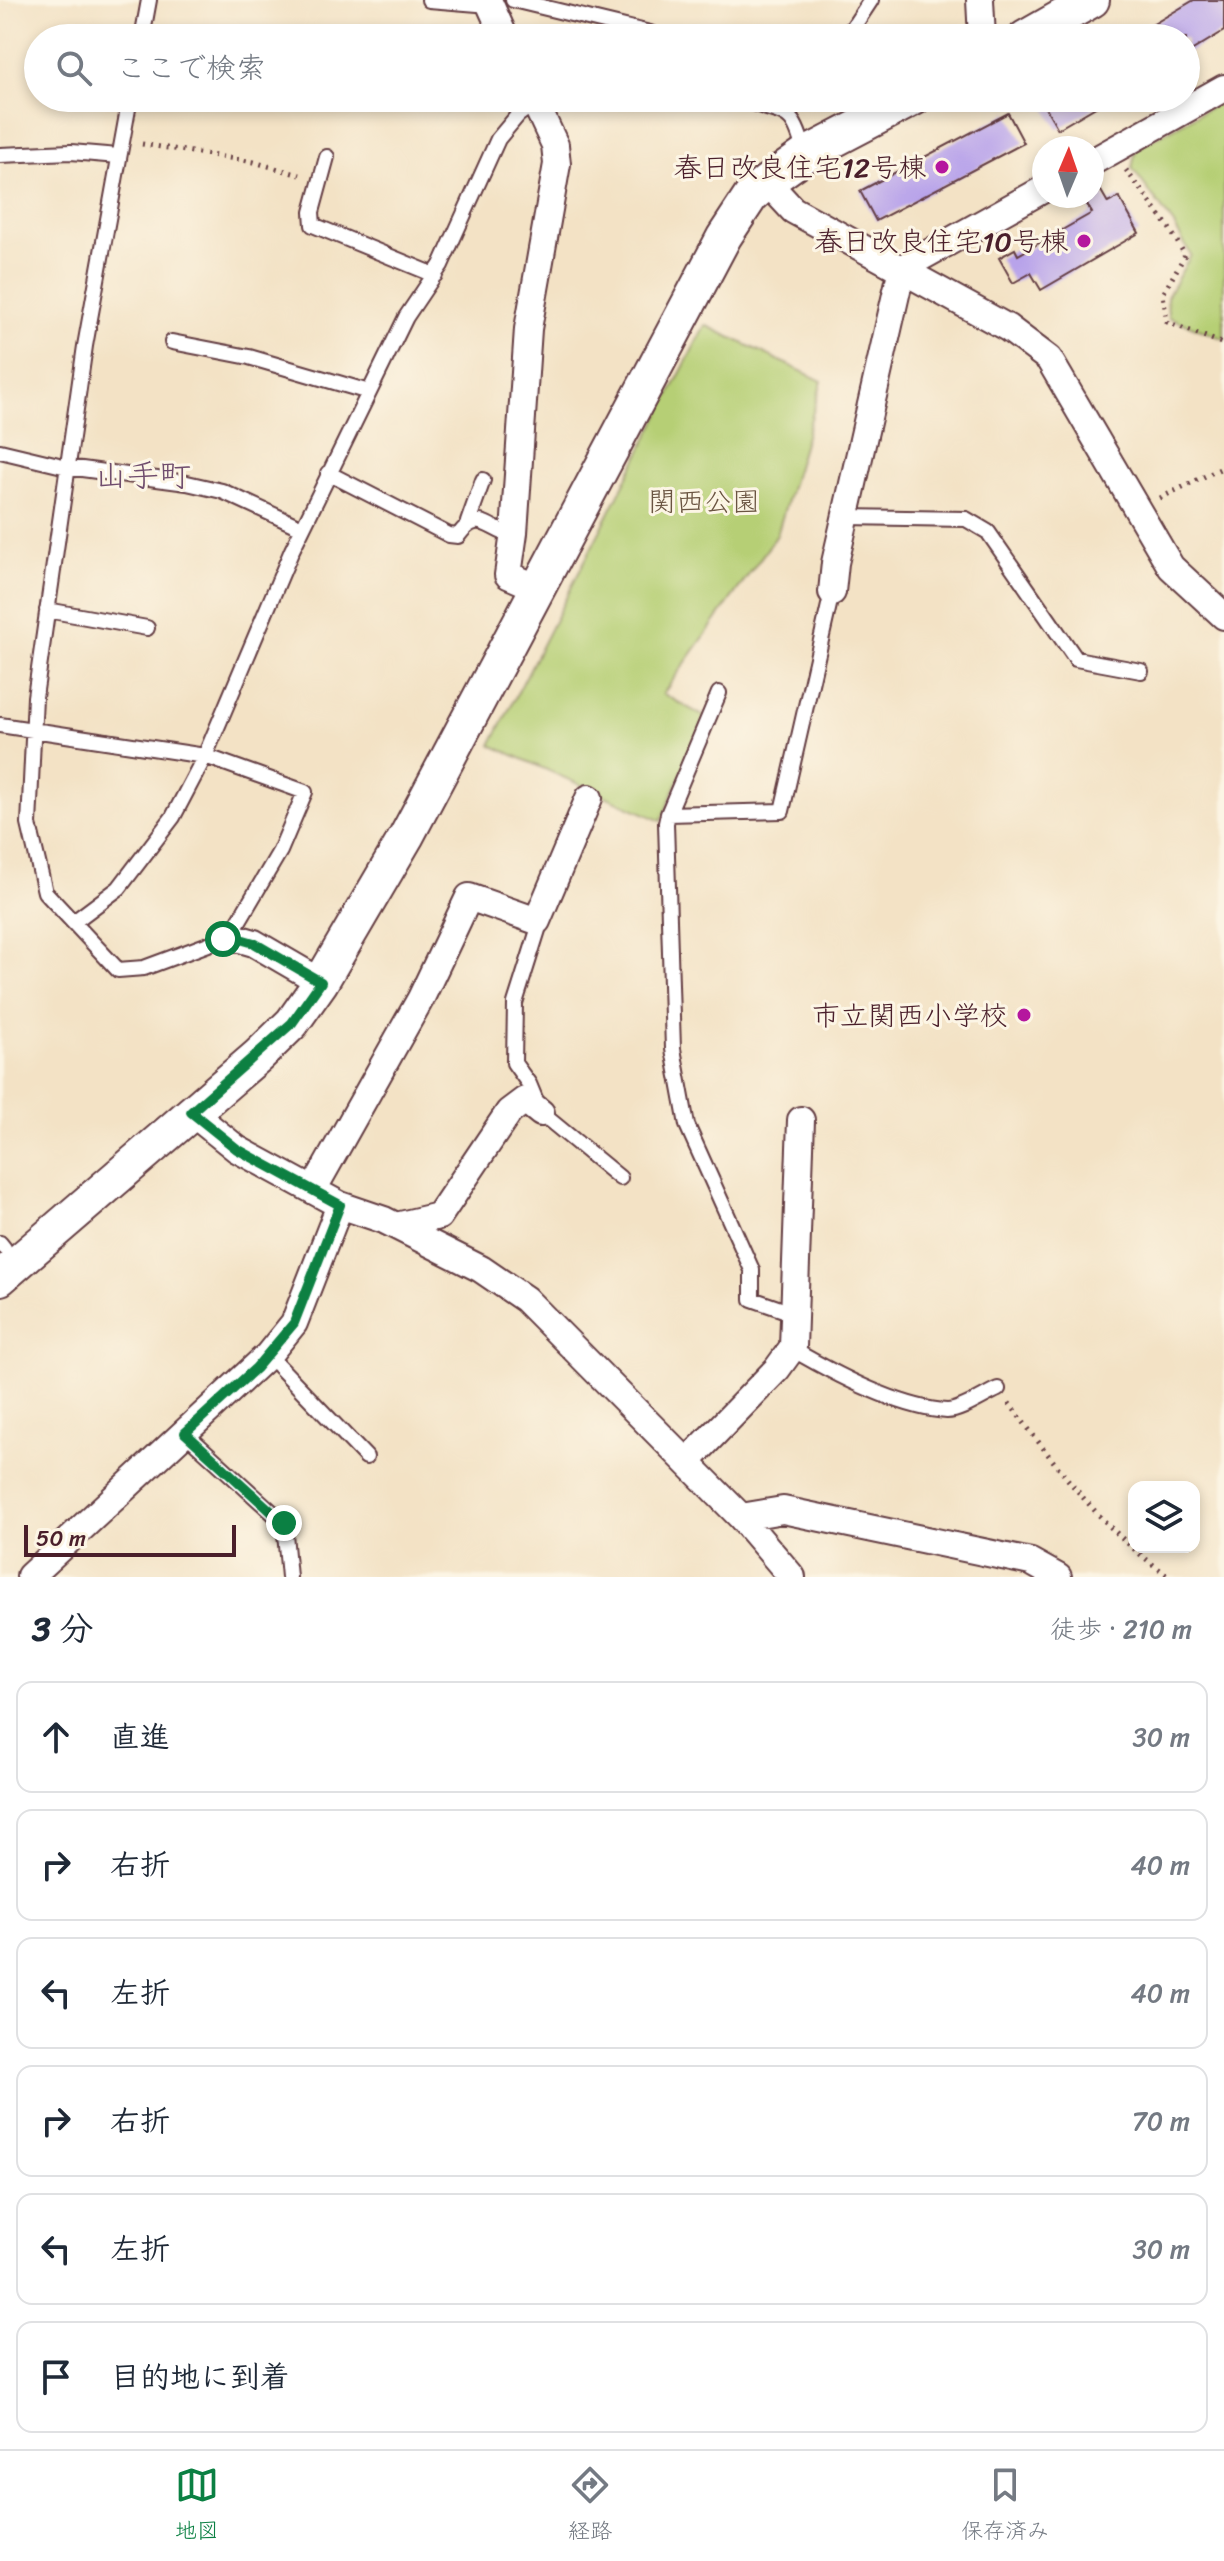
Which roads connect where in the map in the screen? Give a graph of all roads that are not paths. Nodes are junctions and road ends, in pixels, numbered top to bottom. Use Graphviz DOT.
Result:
graph roads {
  1 [pos="149,0"];
  2 [pos="429,0"];
  3 [pos="871,0"];
  4 [pos="980,0"];
  5 [pos="1092,0"];
  6 [pos="497,2"];
  7 [pos="145,24"];
  8 [pos="502,24"];
  9 [pos="606,24"];
  10 [pos="855,24"];
  11 [pos="981,24"];
  12 [pos="1050,24"];
  13 [pos="1224,88"];
  14 [pos="1200,101"];
  15 [pos="127,112"];
  16 [pos="521,112"];
  17 [pos="540,112"];
  18 [pos="780,112"];
  19 [pos="790,112"];
  20 [pos="887,112"];
  21 [pos="1181,112"];
  22 [pos="788,115"];
  23 [pos="120,148"];
  24 [pos="0,155"];
  25 [pos="805,155"];
  26 [pos="1104,155"];
  27 [pos="327,157"];
  28 [pos="767,182"];
  29 [pos="1032,196"];
  30 [pos="902,268"];
  31 [pos="435,275"];
  32 [pos="172,342"];
  33 [pos="369,392"];
  34 [pos="0,451"];
  35 [pos="67,467"];
  36 [pos="328,473"];
  37 [pos="483,480"];
  38 [pos="846,517"];
  39 [pos="468,522"];
  40 [pos="302,528"];
  41 [pos="514,536"];
  42 [pos="538,588"];
  43 [pos="832,592"];
  44 [pos="47,610"];
  45 [pos="1224,616"];
  46 [pos="147,628"];
  47 [pos="1141,671"];
  48 [pos="719,693"];
  49 [pos="0,725"];
  50 [pos="32,728"];
  51 [pos="205,756"];
  52 [pos="589,798"];
  53 [pos="668,814"];
  54 [pos="75,921"];
  55 [pos="537,921"];
  56 [pos="230,936"];
  57 [pos="321,982"];
  58 [pos="191,1112"];
  59 [pos="541,1113"];
  60 [pos="801,1120"];
  61 [pos="620,1178"];
  62 [pos="313,1190"];
  63 [pos="340,1205"];
  64 [pos="396,1226"];
  65 [pos="1,1256"];
  66 [pos="795,1314"];
  67 [pos="792,1349"];
  68 [pos="268,1355"];
  69 [pos="998,1389"];
  70 [pos="185,1433"];
  71 [pos="366,1457"];
  72 [pos="687,1462"];
  73 [pos="741,1517"];
  74 [pos="30,1576"];
  75 [pos="289,1577"];
  76 [pos="792,1577"];
  77 [pos="1058,1577"];
  1 -- 7 [label="lane"];
  2 -- 6 [label="lane"];
  3 -- 10 [label="lane"];
  4 -- 11 [label="street"];
  5 -- 12 [label="street"];
  6 -- 8 [label="street"];
  6 -- 9 [label="lane"];
  13 -- 14 [label="street"];
  15 -- 23 [label="lane"];
  16 -- 31 [label="lane"];
  17 -- 41 [label="street"];
  18 -- 22 [label="lane"];
  19 -- 22 [label="lane"];
  20 -- 25 [label="street"];
  21 -- 26 [label="street"];
  22 -- 25 [label="lane"];
  23 -- 24 [label="lane"];
  23 -- 35 [label="lane"];
  25 -- 28 [label="street"];
  27 -- 31 [label="lane"];
  28 -- 30 [label="street"];
  28 -- 42 [label="street"];
  29 -- 30 [label="street"];
  30 -- 38 [label="street"];
  30 -- 45 [label="street"];
  31 -- 33 [label="lane"];
  32 -- 33 [label="lane"];
  33 -- 36 [label="lane"];
  34 -- 35 [label="lane"];
  35 -- 40 [label="lane"];
  35 -- 44 [label="lane"];
  36 -- 39 [label="lane"];
  36 -- 40 [label="lane"];
  37 -- 39 [label="lane"];
  38 -- 43 [label="street"];
  38 -- 47 [label="lane"];
  39 -- 41 [label="lane"];
  40 -- 51 [label="lane"];
  41 -- 42 [label="street"];
  42 -- 57 [label="street"];
  43 -- 53 [label="lane"];
  44 -- 46 [label="lane"];
  44 -- 50 [label="lane"];
  48 -- 53 [label="lane"];
  49 -- 50 [label="lane"];
  50 -- 51 [label="lane"];
  50 -- 54 [label="lane"];
  51 -- 54 [label="lane"];
  51 -- 56 [label="lane"];
  52 -- 55 [label="street"];
  53 -- 66 [label="lane"];
  54 -- 56 [label="lane"];
  55 -- 59 [label="lane"];
  55 -- 62 [label="street"];
  56 -- 57 [label="street"];
  57 -- 58 [label="street"];
  58 -- 62 [label="street"];
  58 -- 65 [label="street"];
  59 -- 61 [label="lane"];
  59 -- 64 [label="street"];
  60 -- 66 [label="street"];
  62 -- 63 [label="street"];
  63 -- 64 [label="street"];
  63 -- 68 [label="street"];
  64 -- 72 [label="street"];
  66 -- 67 [label="street"];
  67 -- 69 [label="lane"];
  67 -- 72 [label="street"];
  68 -- 70 [label="street"];
  68 -- 71 [label="lane"];
  70 -- 74 [label="street"];
  70 -- 75 [label="lane"];
  72 -- 73 [label="street"];
  73 -- 76 [label="street"];
  73 -- 77 [label="street"];
}
